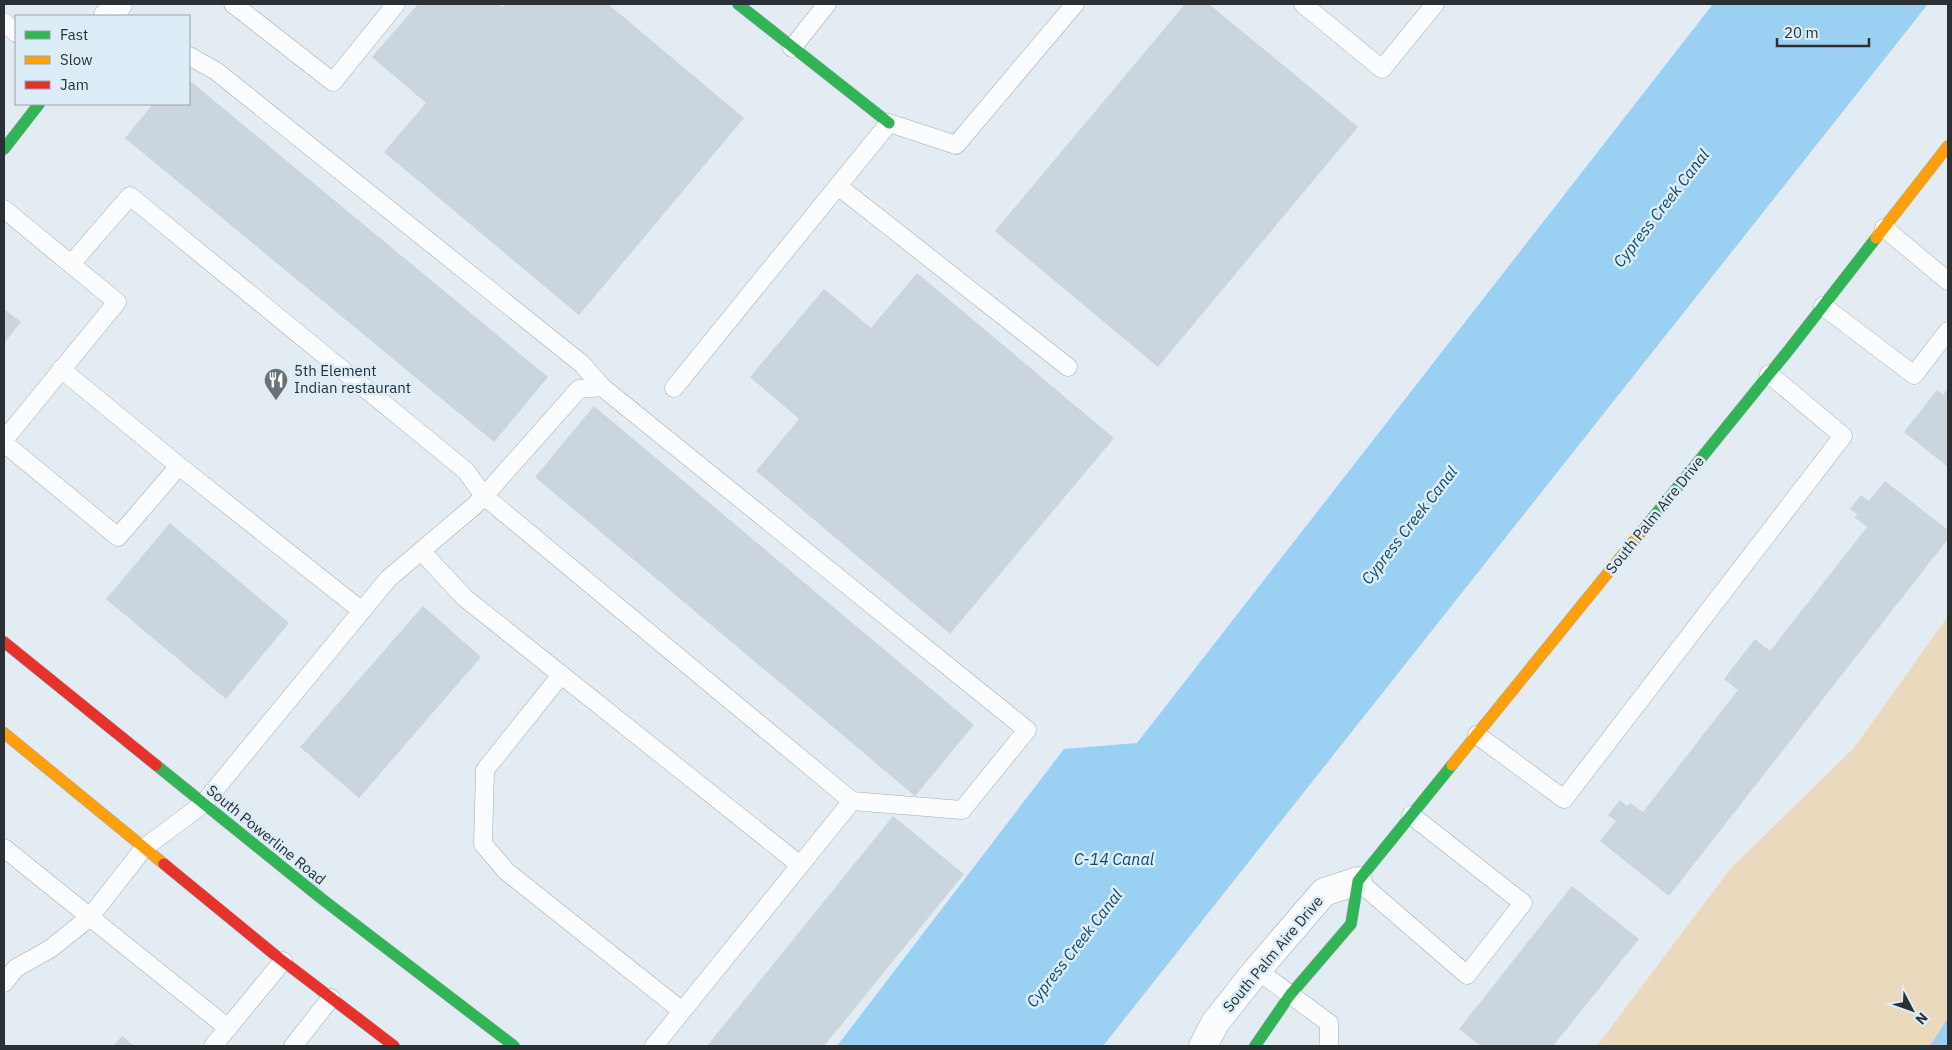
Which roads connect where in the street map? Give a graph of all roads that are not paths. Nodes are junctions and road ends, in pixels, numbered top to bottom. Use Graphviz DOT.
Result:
graph roads {
  1 [pos="233,4"];
  2 [pos="396,4"];
  3 [pos="738,4"];
  4 [pos="827,4"];
  5 [pos="1075,4"];
  6 [pos="1303,4"];
  7 [pos="1434,4"];
  8 [pos="4,22"];
  9 [pos="15,32"];
  10 [pos="792,48"];
  11 [pos="190,57"];
  12 [pos="38,105"];
  13 [pos="889,123"];
  14 [pos="1948,146"];
  15 [pos="4,149"];
  16 [pos="838,186"];
  17 [pos="4,209"];
  18 [pos="1884,228"];
  19 [pos="71,264"];
  20 [pos="1948,280"];
  21 [pos="1822,306"];
  22 [pos="1948,331"];
  23 [pos="1068,367"];
  24 [pos="62,370"];
  25 [pos="1769,374"];
  26 [pos="602,387"];
  27 [pos="674,388"];
  28 [pos="4,442"];
  29 [pos="179,466"];
  30 [pos="484,496"];
  31 [pos="422,552"];
  32 [pos="362,611"];
  33 [pos="4,642"];
  34 [pos="561,675"];
  35 [pos="4,734"];
  36 [pos="1477,735"];
  37 [pos="852,800"];
  38 [pos="203,804"];
  39 [pos="1411,815"];
  40 [pos="4,848"];
  41 [pos="144,848"];
  42 [pos="800,865"];
  43 [pos="1358,881"];
  44 [pos="90,917"];
  45 [pos="283,961"];
  46 [pos="1257,970"];
  47 [pos="4,983"];
  48 [pos="1290,995"];
  49 [pos="331,998"];
  50 [pos="682,1011"];
  51 [pos="228,1028"];
  52 [pos="213,1046"];
  53 [pos="293,1046"];
  54 [pos="394,1046"];
  55 [pos="514,1046"];
  56 [pos="654,1046"];
  57 [pos="1203,1046"];
  58 [pos="1255,1046"];
  59 [pos="1329,1046"];
  1 -- 2 [label="lane"];
  3 -- 10 [label="street"];
  4 -- 10 [label="lane"];
  5 -- 13 [label="lane"];
  6 -- 7 [label="lane"];
  8 -- 9 [label="lane"];
  10 -- 13 [label="street"];
  11 -- 26 [label="lane"];
  12 -- 15 [label="street"];
  13 -- 16 [label="lane"];
  14 -- 18 [label="street, South Palm Aire Drive"];
  16 -- 23 [label="lane"];
  16 -- 27 [label="lane"];
  17 -- 19 [label="lane"];
  18 -- 20 [label="lane"];
  18 -- 21 [label="street, South Palm Aire Drive"];
  19 -- 24 [label="lane"];
  19 -- 30 [label="lane"];
  21 -- 22 [label="lane"];
  21 -- 25 [label="street, South Palm Aire Drive"];
  24 -- 28 [label="lane"];
  24 -- 29 [label="lane"];
  25 -- 36 [label="street, South Palm Aire Drive"];
  25 -- 36 [label="lane"];
  26 -- 30 [label="lane"];
  26 -- 37 [label="lane"];
  28 -- 29 [label="lane"];
  29 -- 32 [label="lane"];
  30 -- 31 [label="lane"];
  30 -- 37 [label="lane"];
  31 -- 32 [label="lane"];
  31 -- 34 [label="lane"];
  32 -- 38 [label="lane"];
  33 -- 38 [label="street, South Powerline Road"];
  34 -- 42 [label="lane"];
  34 -- 50 [label="lane"];
  35 -- 41 [label="street"];
  36 -- 39 [label="street, South Palm Aire Drive"];
  37 -- 42 [label="lane"];
  38 -- 41 [label="lane"];
  38 -- 55 [label="street, South Powerline Road"];
  39 -- 43 [label="street, South Palm Aire Drive"];
  39 -- 43 [label="lane"];
  40 -- 44 [label="lane"];
  41 -- 44 [label="lane"];
  41 -- 45 [label="street"];
  42 -- 50 [label="lane"];
  43 -- 46 [label="street, South Palm Aire Drive"];
  43 -- 48 [label="street, South Palm Aire Drive"];
  44 -- 47 [label="lane"];
  44 -- 51 [label="lane"];
  45 -- 49 [label="street"];
  45 -- 51 [label="lane"];
  46 -- 48 [label="lane"];
  46 -- 57 [label="street, South Palm Aire Drive"];
  48 -- 58 [label="street, South Palm Aire Drive"];
  48 -- 59 [label="lane"];
  49 -- 53 [label="lane"];
  49 -- 54 [label="street"];
  50 -- 56 [label="lane"];
  51 -- 52 [label="lane"];
}
